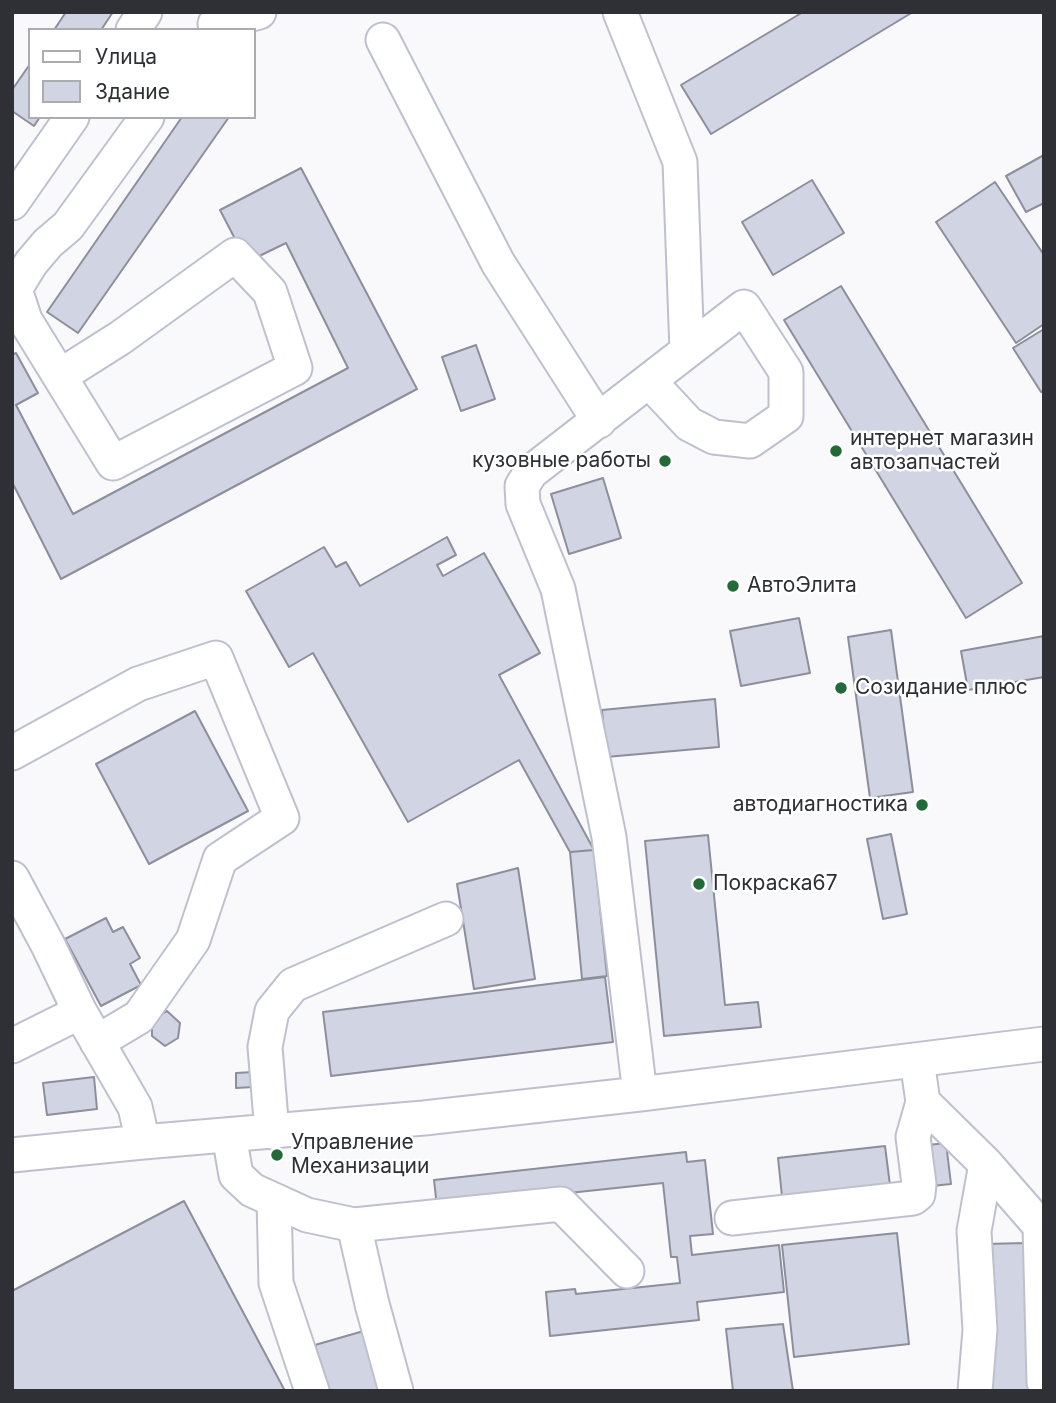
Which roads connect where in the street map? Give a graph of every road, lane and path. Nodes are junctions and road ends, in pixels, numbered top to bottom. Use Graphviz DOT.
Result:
graph roads {
  1 [pos="145,12"];
  2 [pos="259,12"];
  3 [pos="620,12"];
  4 [pos="217,22"];
  5 [pos="134,28"];
  6 [pos="383,40"];
  7 [pos="71,119"];
  8 [pos="146,119"];
  9 [pos="12,205"];
  10 [pos="48,243"];
  11 [pos="687,351"];
  12 [pos="60,376"];
  13 [pos="649,381"];
  14 [pos="599,421"];
  15 [pos="12,753"];
  16 [pos="12,878"];
  17 [pos="446,919"];
  18 [pos="80,1012"];
  19 [pos="97,1042"];
  20 [pos="1044,1044"];
  21 [pos="12,1046"];
  22 [pos="917,1060"];
  23 [pos="640,1094"];
  24 [pos="923,1102"];
  25 [pos="272,1132"];
  26 [pos="229,1135"];
  27 [pos="143,1142"];
  28 [pos="12,1155"];
  29 [pos="986,1164"];
  30 [pos="274,1200"];
  31 [pos="732,1218"];
  32 [pos="354,1225"];
  33 [pos="1042,1226"];
  34 [pos="627,1271"];
  35 [pos="1044,1382"];
  36 [pos="312,1391"];
  37 [pos="396,1391"];
  38 [pos="975,1391"];
  1 -- 5 [label="street"];
  2 -- 4 [label="street"];
  3 -- 11 [label="street"];
  6 -- 14 [label="street"];
  7 -- 9 [label="street"];
  8 -- 10 [label="street"];
  9 -- 10 [label="street"];
  10 -- 12 [label="street"];
  11 -- 13 [label="street"];
  11 -- 13 [label="street"];
  12 -- 12 [label="street"];
  13 -- 14 [label="street"];
  14 -- 23 [label="street"];
  15 -- 19 [label="street"];
  16 -- 18 [label="street"];
  17 -- 25 [label="street"];
  18 -- 19 [label="street"];
  18 -- 21 [label="street"];
  19 -- 27 [label="street"];
  20 -- 22 [label="street"];
  22 -- 23 [label="street"];
  22 -- 24 [label="street"];
  23 -- 25 [label="street"];
  24 -- 29 [label="street"];
  24 -- 31 [label="street"];
  25 -- 26 [label="street"];
  26 -- 27 [label="street"];
  26 -- 30 [label="street"];
  27 -- 28 [label="street"];
  29 -- 33 [label="street"];
  29 -- 38 [label="street"];
  30 -- 32 [label="street"];
  30 -- 36 [label="street"];
  32 -- 34 [label="street"];
  32 -- 37 [label="street"];
  33 -- 35 [label="street"];
}
